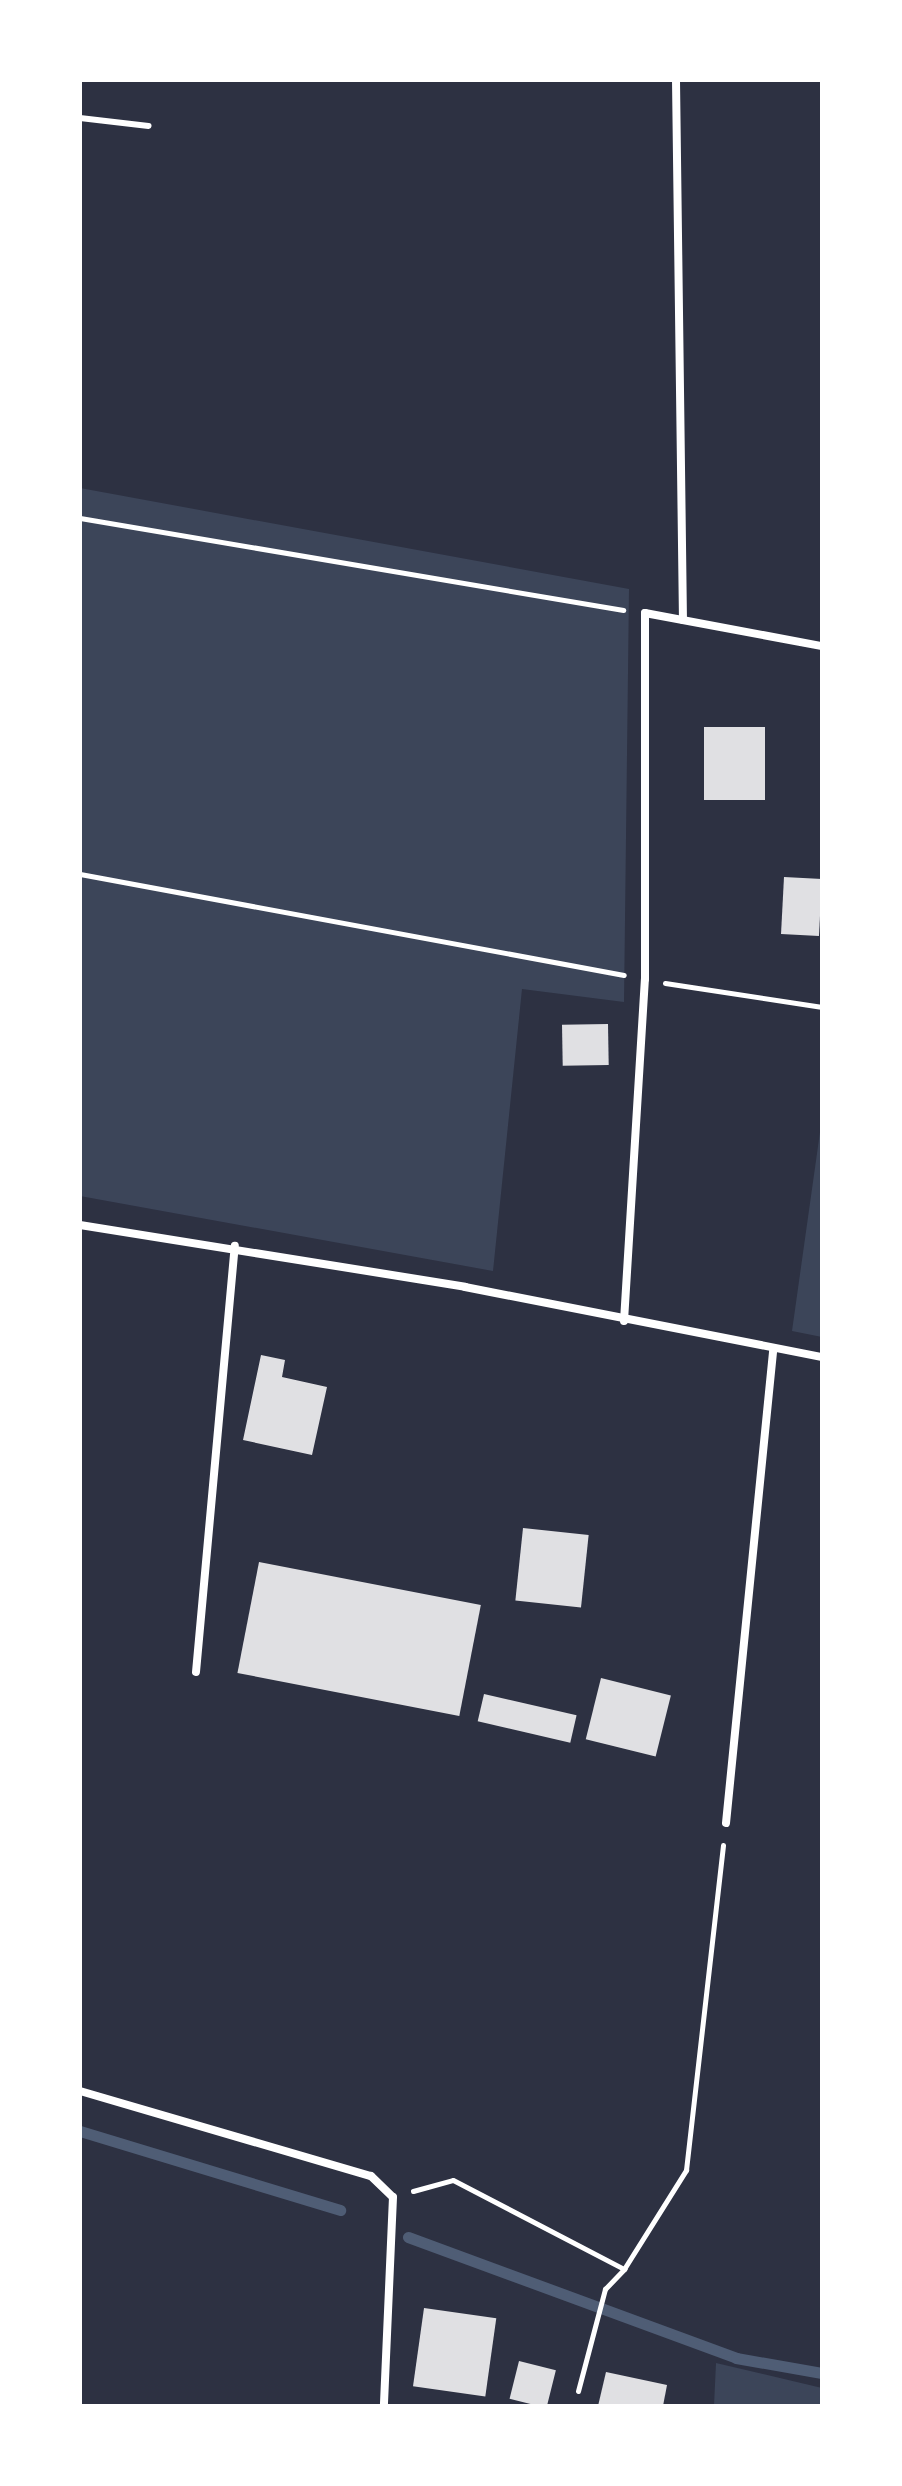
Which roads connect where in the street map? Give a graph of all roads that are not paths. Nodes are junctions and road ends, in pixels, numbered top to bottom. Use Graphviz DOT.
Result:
graph roads {
  1 [pos="676,80"];
  2 [pos="80,118"];
  3 [pos="149,126"];
  4 [pos="683,620"];
  5 [pos="822,646"];
  6 [pos="80,1225"];
  7 [pos="235,1246"];
  8 [pos="624,1321"];
  9 [pos="773,1348"];
  10 [pos="822,1357"];
  11 [pos="196,1672"];
  12 [pos="726,1823"];
  13 [pos="80,2091"];
  14 [pos="384,2406"];
  1 -- 4 [label="street"];
  2 -- 3 [label="lane"];
  4 -- 5 [label="street"];
  4 -- 8 [label="street"];
  6 -- 7 [label="street"];
  7 -- 8 [label="street"];
  7 -- 11 [label="street"];
  8 -- 9 [label="street"];
  9 -- 10 [label="street"];
  9 -- 12 [label="street"];
  13 -- 14 [label="street"];
}
